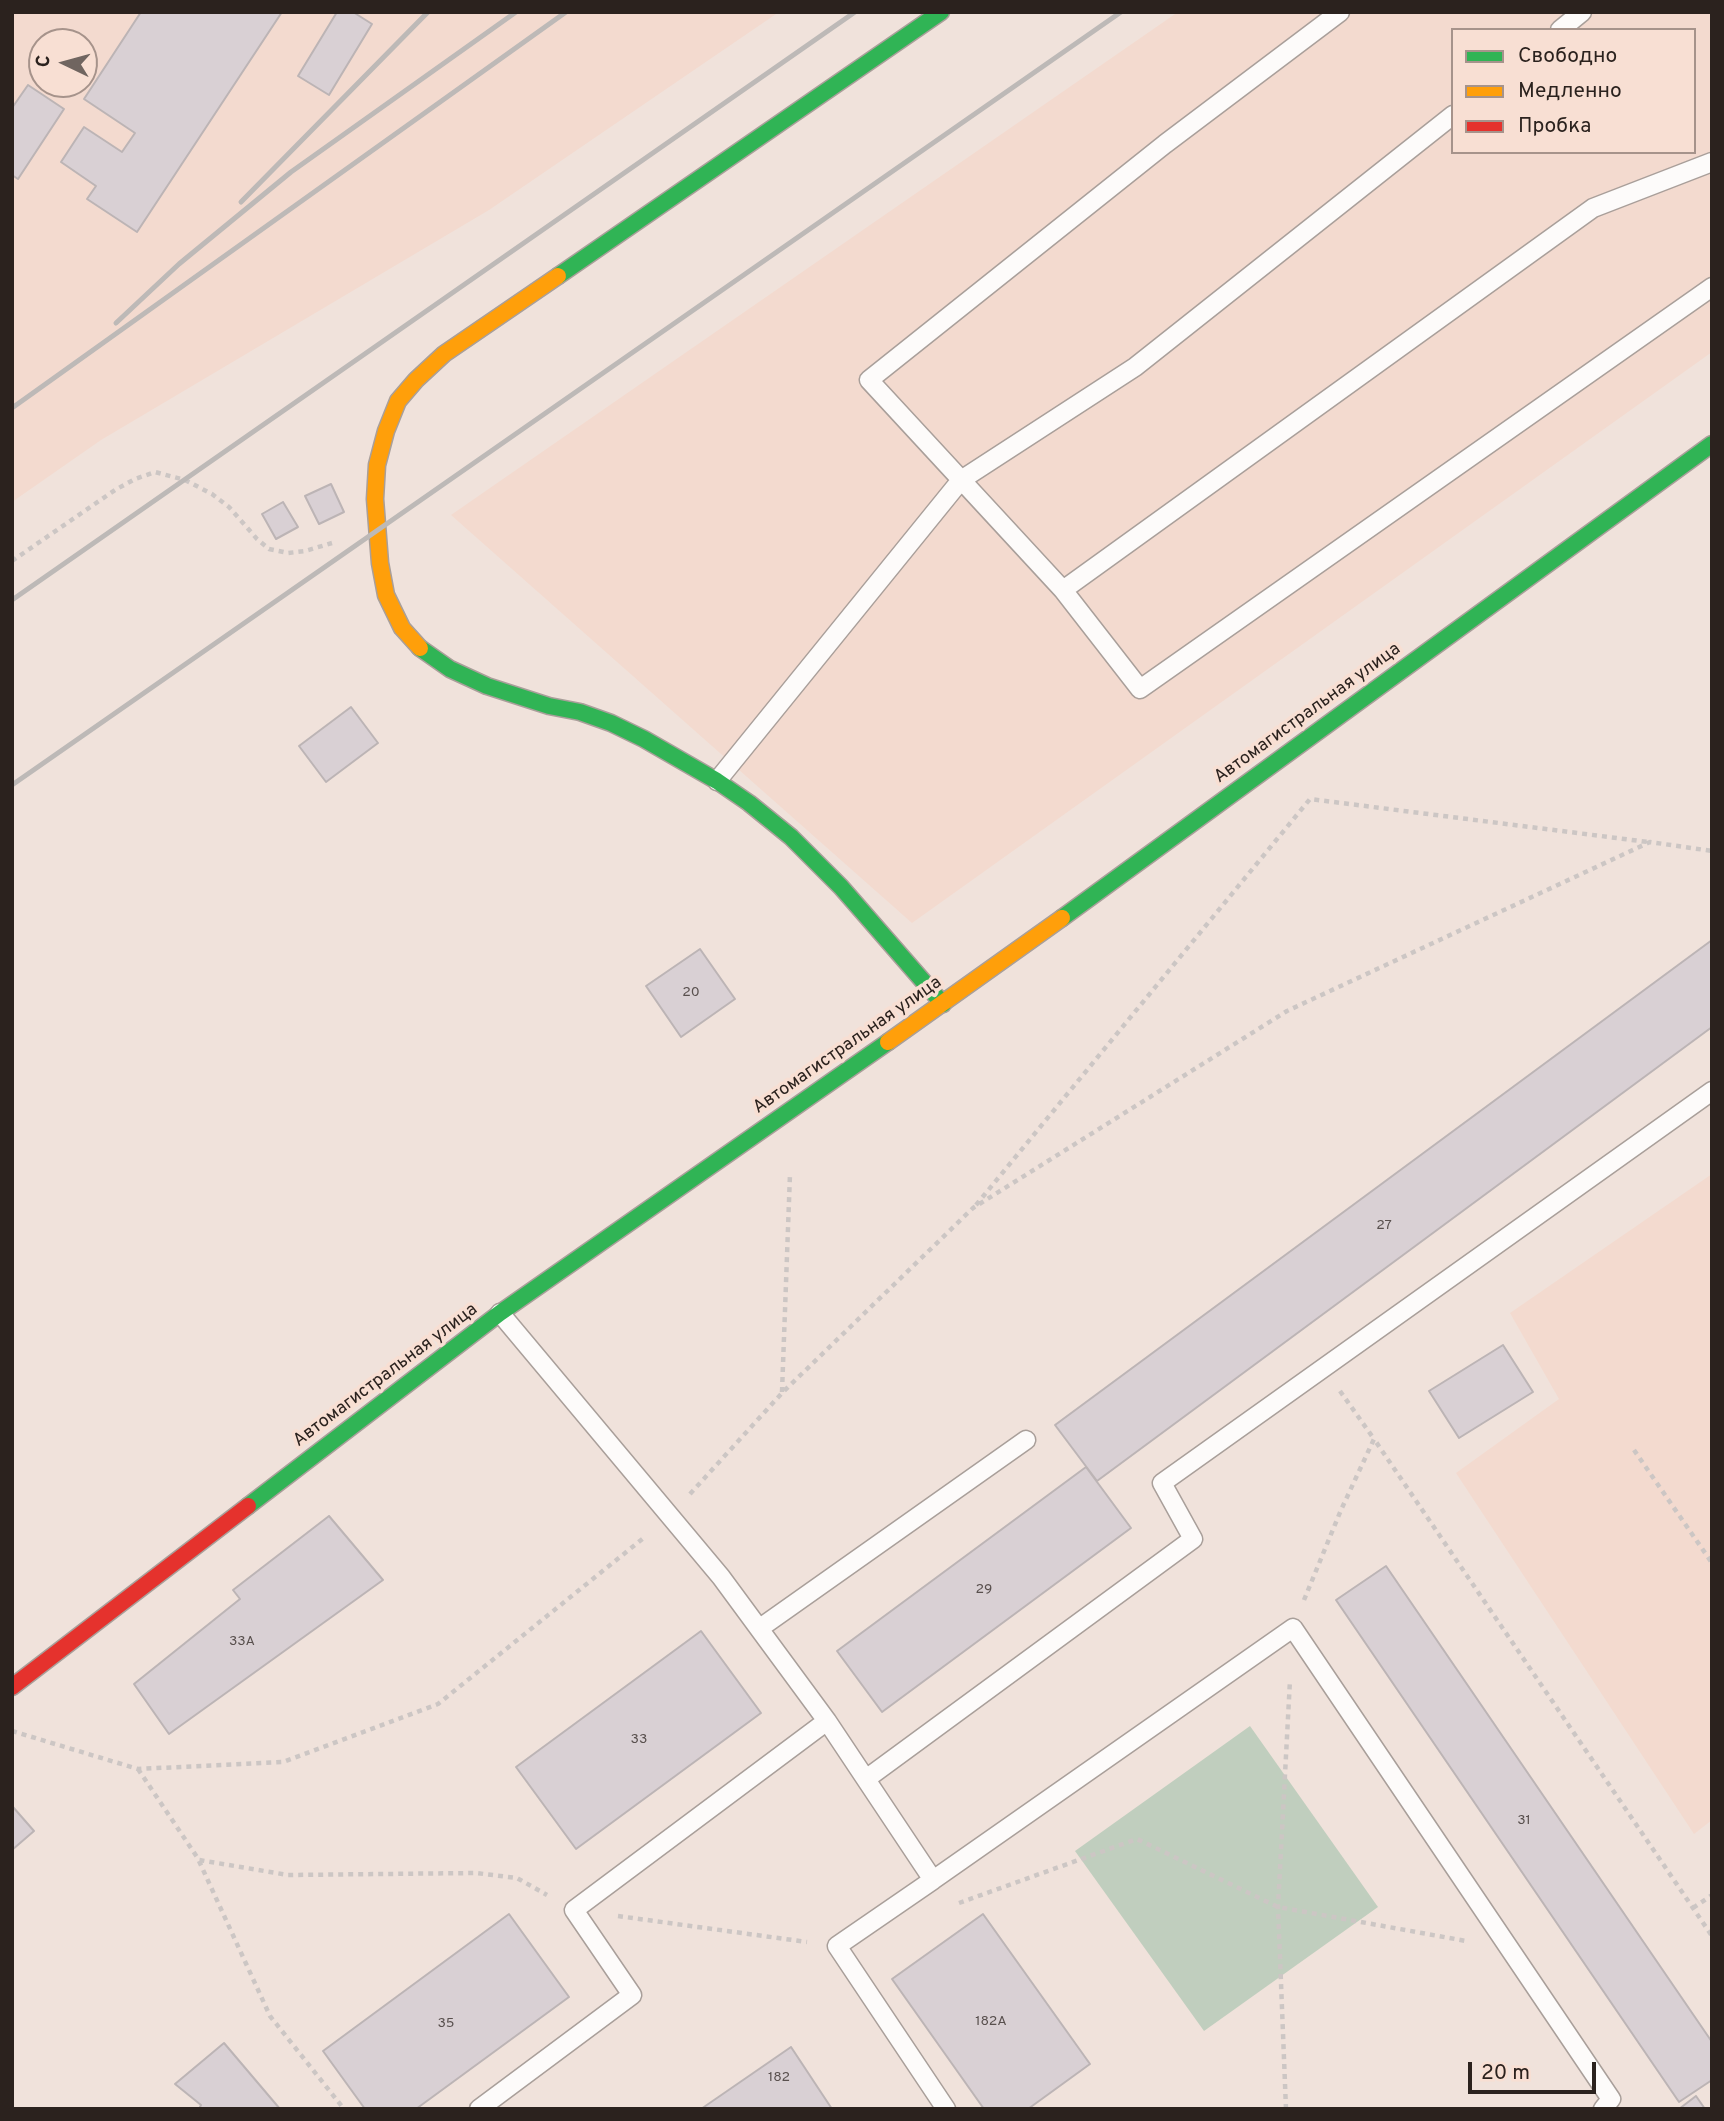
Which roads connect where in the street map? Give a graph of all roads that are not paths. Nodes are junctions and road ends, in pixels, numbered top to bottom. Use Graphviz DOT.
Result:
graph roads {
  1 [pos="942,12"];
  2 [pos="1340,12"];
  3 [pos="1582,12"];
  4 [pos="1562,28"];
  5 [pos="1451,117"];
  6 [pos="1712,162"];
  7 [pos="1712,287"];
  8 [pos="1712,444"];
  9 [pos="961,480"];
  10 [pos="1063,590"];
  11 [pos="717,781"];
  12 [pos="943,1004"];
  13 [pos="1712,1091"];
  14 [pos="500,1313"];
  15 [pos="1026,1440"];
  16 [pos="760,1628"];
  17 [pos="12,1686"];
  18 [pos="827,1721"];
  19 [pos="866,1779"];
  20 [pos="933,1880"];
  21 [pos="479,2109"];
  22 [pos="946,2109"];
  23 [pos="1603,2109"];
  1 -- 11 [label="main road"];
  2 -- 9 [label="lane"];
  3 -- 4 [label="lane"];
  5 -- 9 [label="lane"];
  6 -- 10 [label="lane"];
  7 -- 10 [label="lane"];
  8 -- 12 [label="main road, Автомагистральная улица"];
  9 -- 10 [label="lane"];
  9 -- 11 [label="lane"];
  11 -- 12 [label="main road"];
  12 -- 14 [label="main road, Автомагистральная улица"];
  13 -- 19 [label="lane"];
  14 -- 16 [label="lane"];
  14 -- 17 [label="main road, Автомагистральная улица"];
  15 -- 16 [label="lane"];
  16 -- 18 [label="lane"];
  18 -- 19 [label="lane"];
  18 -- 21 [label="lane"];
  19 -- 20 [label="lane"];
  20 -- 22 [label="lane"];
  20 -- 23 [label="lane"];
}
